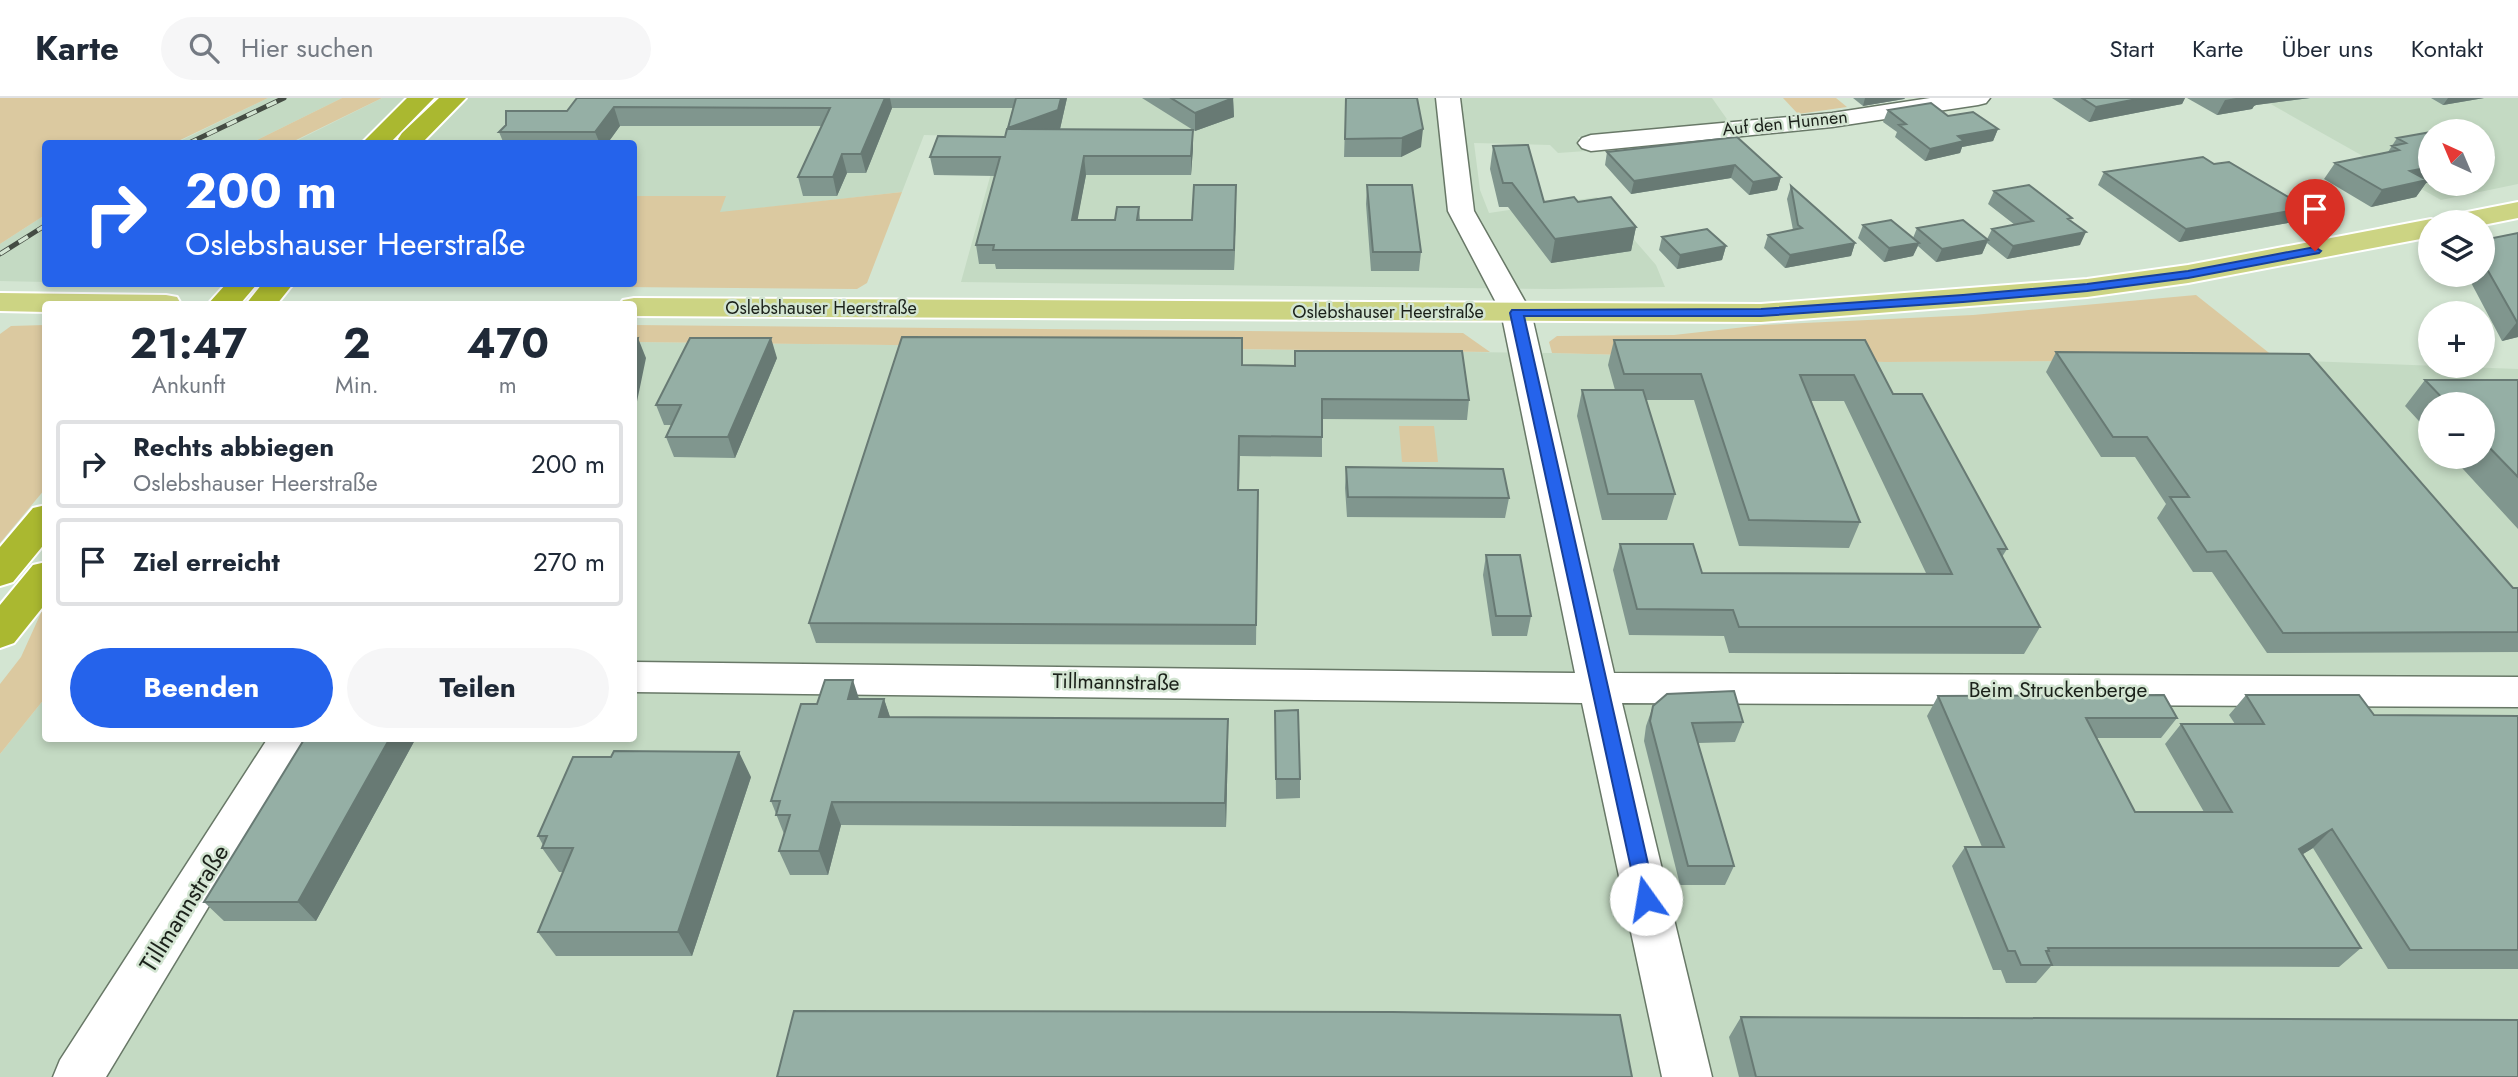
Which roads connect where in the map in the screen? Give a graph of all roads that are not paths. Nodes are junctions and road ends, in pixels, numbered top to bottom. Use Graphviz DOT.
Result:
graph roads {
  1 [pos="421,98"];
  2 [pos="453,98"];
  3 [pos="1448,98"];
  4 [pos="1978,98"];
  5 [pos="378,140"];
  6 [pos="411,140"];
  7 [pos="1591,143"];
  8 [pos="2518,209"];
  9 [pos="2495,214"];
  10 [pos="2418,230"];
  11 [pos="239,287"];
  12 [pos="275,287"];
  13 [pos="226,301"];
  14 [pos="264,301"];
  15 [pos="0,302"];
  16 [pos="42,303"];
  17 [pos="637,307"];
  18 [pos="1516,313"];
  19 [pos="42,522"];
  20 [pos="0,572"];
  21 [pos="42,580"];
  22 [pos="0,633"];
  23 [pos="637,677"];
  24 [pos="1598,688"];
  25 [pos="2518,692"];
  26 [pos="287,742"];
  27 [pos="78,1077"];
  28 [pos="1687,1077"];
  1 -- 5 [label="highway"];
  2 -- 6 [label="highway"];
  3 -- 18 [label="street"];
  4 -- 7 [label="street, Auf den Hunnen"];
  8 -- 9 [label="main road"];
  10 -- 18 [label="main road, Oslebshauser Heerstraße"];
  11 -- 13 [label="highway"];
  12 -- 14 [label="highway"];
  15 -- 16 [label="main road"];
  17 -- 18 [label="main road, Oslebshauser Heerstraße"];
  18 -- 24 [label="street"];
  19 -- 20 [label="highway"];
  21 -- 22 [label="highway"];
  23 -- 24 [label="street, Tillmannstraße"];
  24 -- 25 [label="street, Beim Struckenberge"];
  24 -- 28 [label="street"];
  26 -- 27 [label="street, Tillmannstraße"];
}
